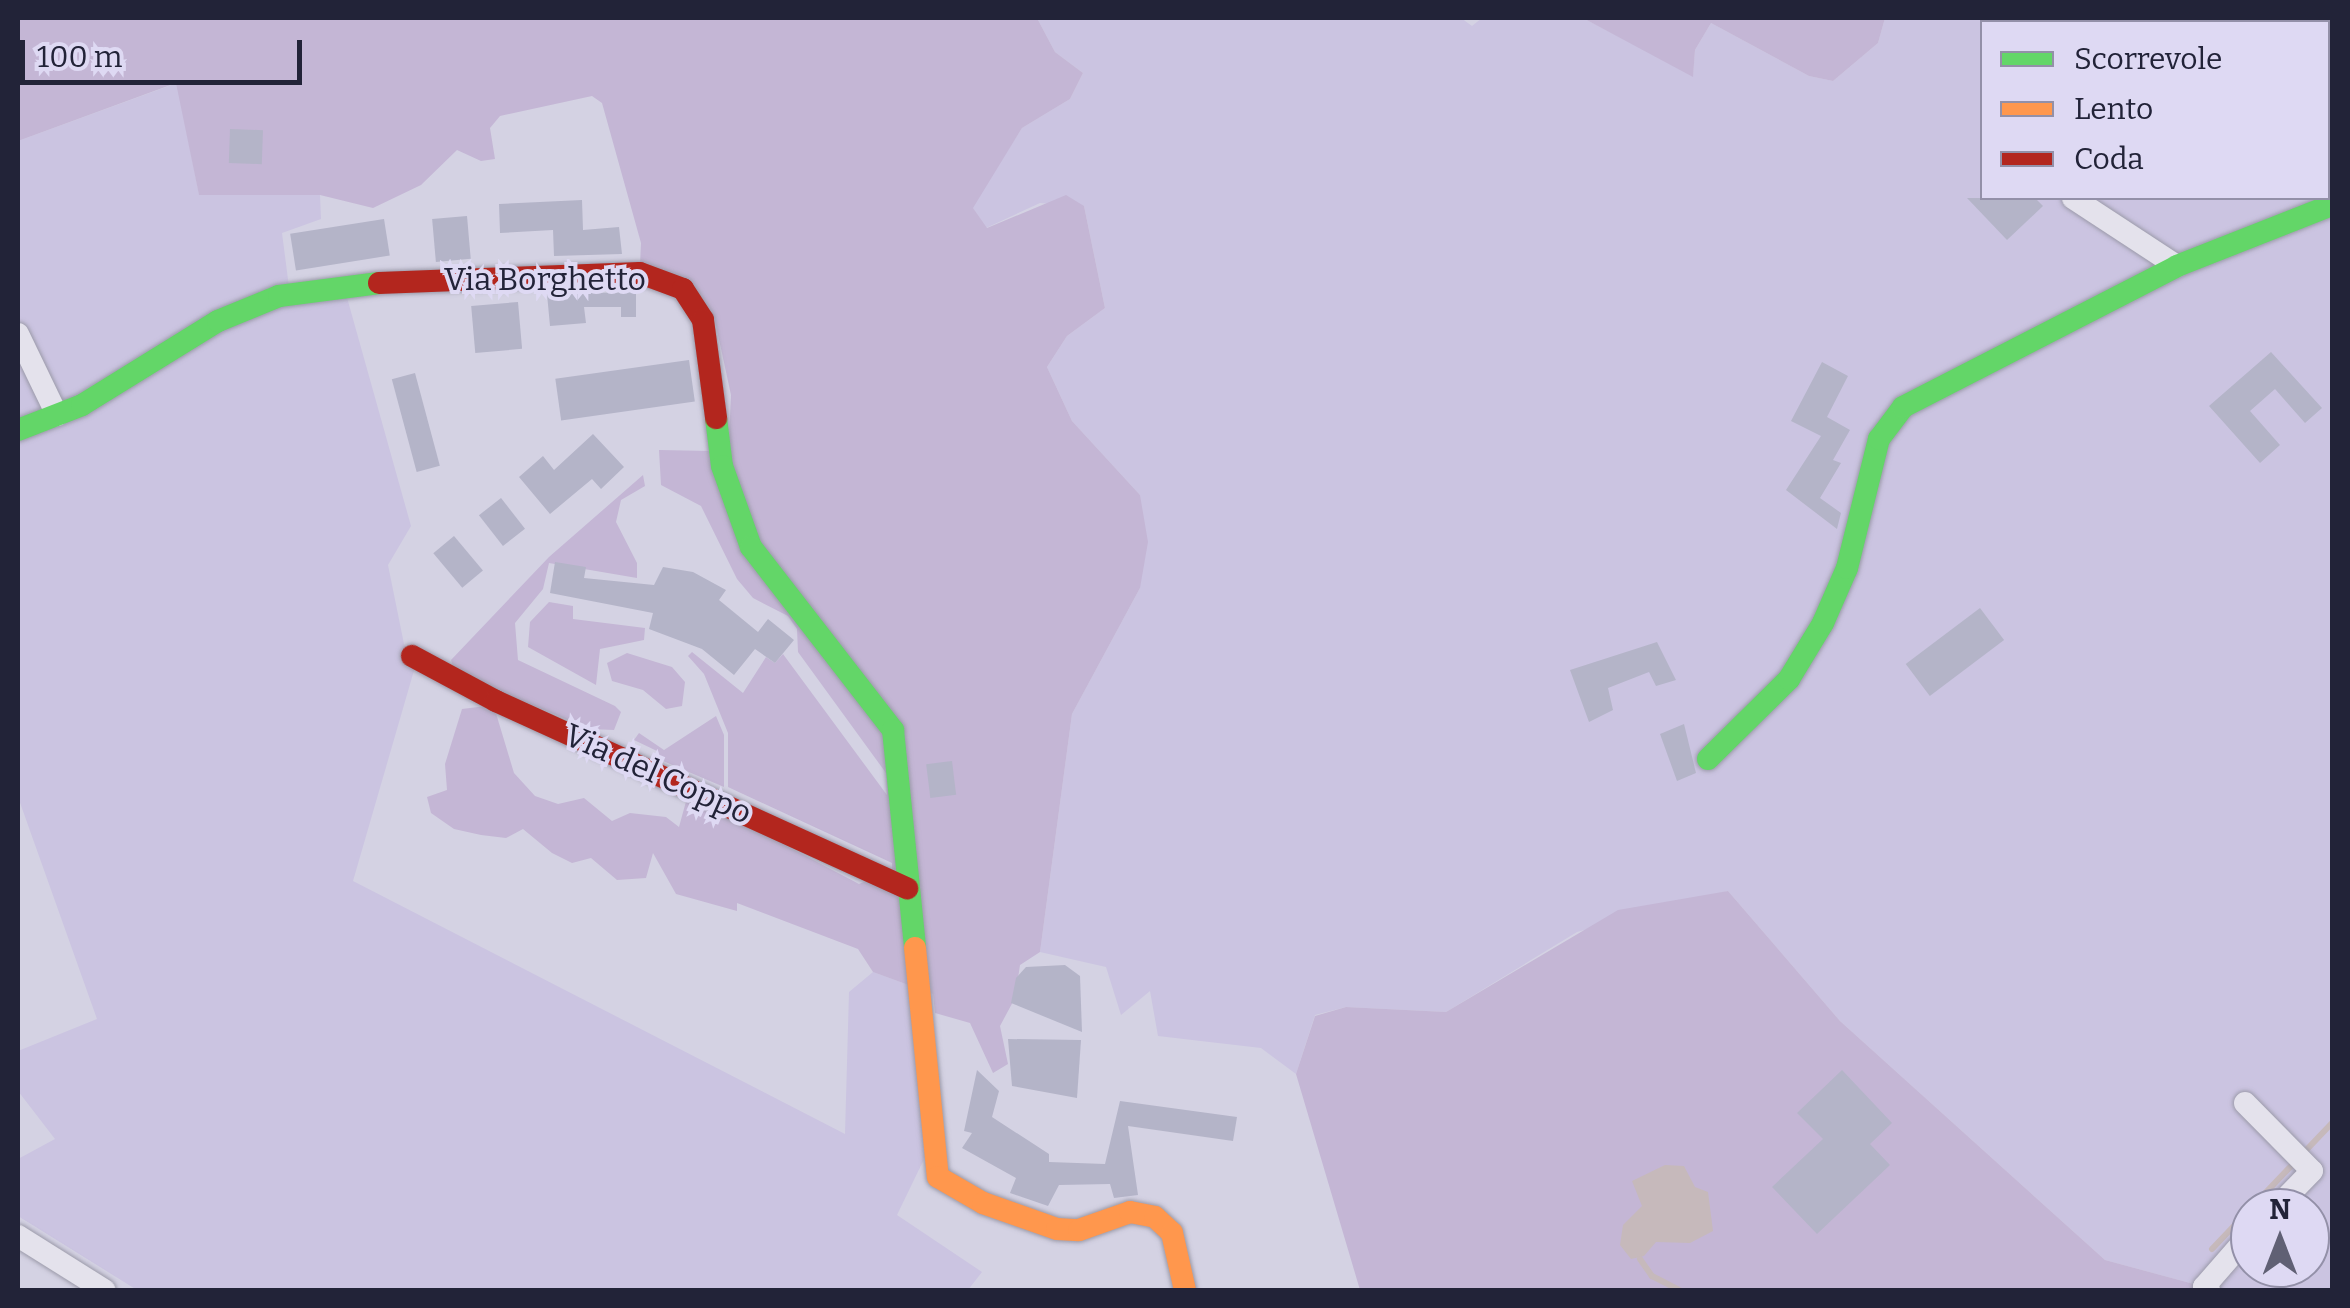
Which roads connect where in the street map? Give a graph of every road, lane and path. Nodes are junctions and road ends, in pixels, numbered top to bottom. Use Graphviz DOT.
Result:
graph roads {
  1 [pos="2077,200"];
  2 [pos="2332,205"];
  3 [pos="2177,266"];
  4 [pos="18,334"];
  5 [pos="57,416"];
  6 [pos="18,430"];
  7 [pos="412,656"];
  8 [pos="1708,759"];
  9 [pos="907,888"];
  10 [pos="2245,1103"];
  11 [pos="2296,1188"];
  12 [pos="18,1236"];
  13 [pos="2230,1257"];
  14 [pos="104,1290"];
  15 [pos="1185,1290"];
  16 [pos="2209,1290"];
  1 -- 3 [label="street"];
  2 -- 3 [label="street"];
  3 -- 8 [label="street"];
  4 -- 5 [label="street"];
  5 -- 6 [label="street, Via Borghetto"];
  5 -- 9 [label="street, Via Borghetto"];
  7 -- 9 [label="street, Via del Coppo"];
  9 -- 15 [label="street, Via Borghetto"];
  10 -- 11 [label="street"];
  12 -- 14 [label="street"];
  13 -- 16 [label="street"];
}
